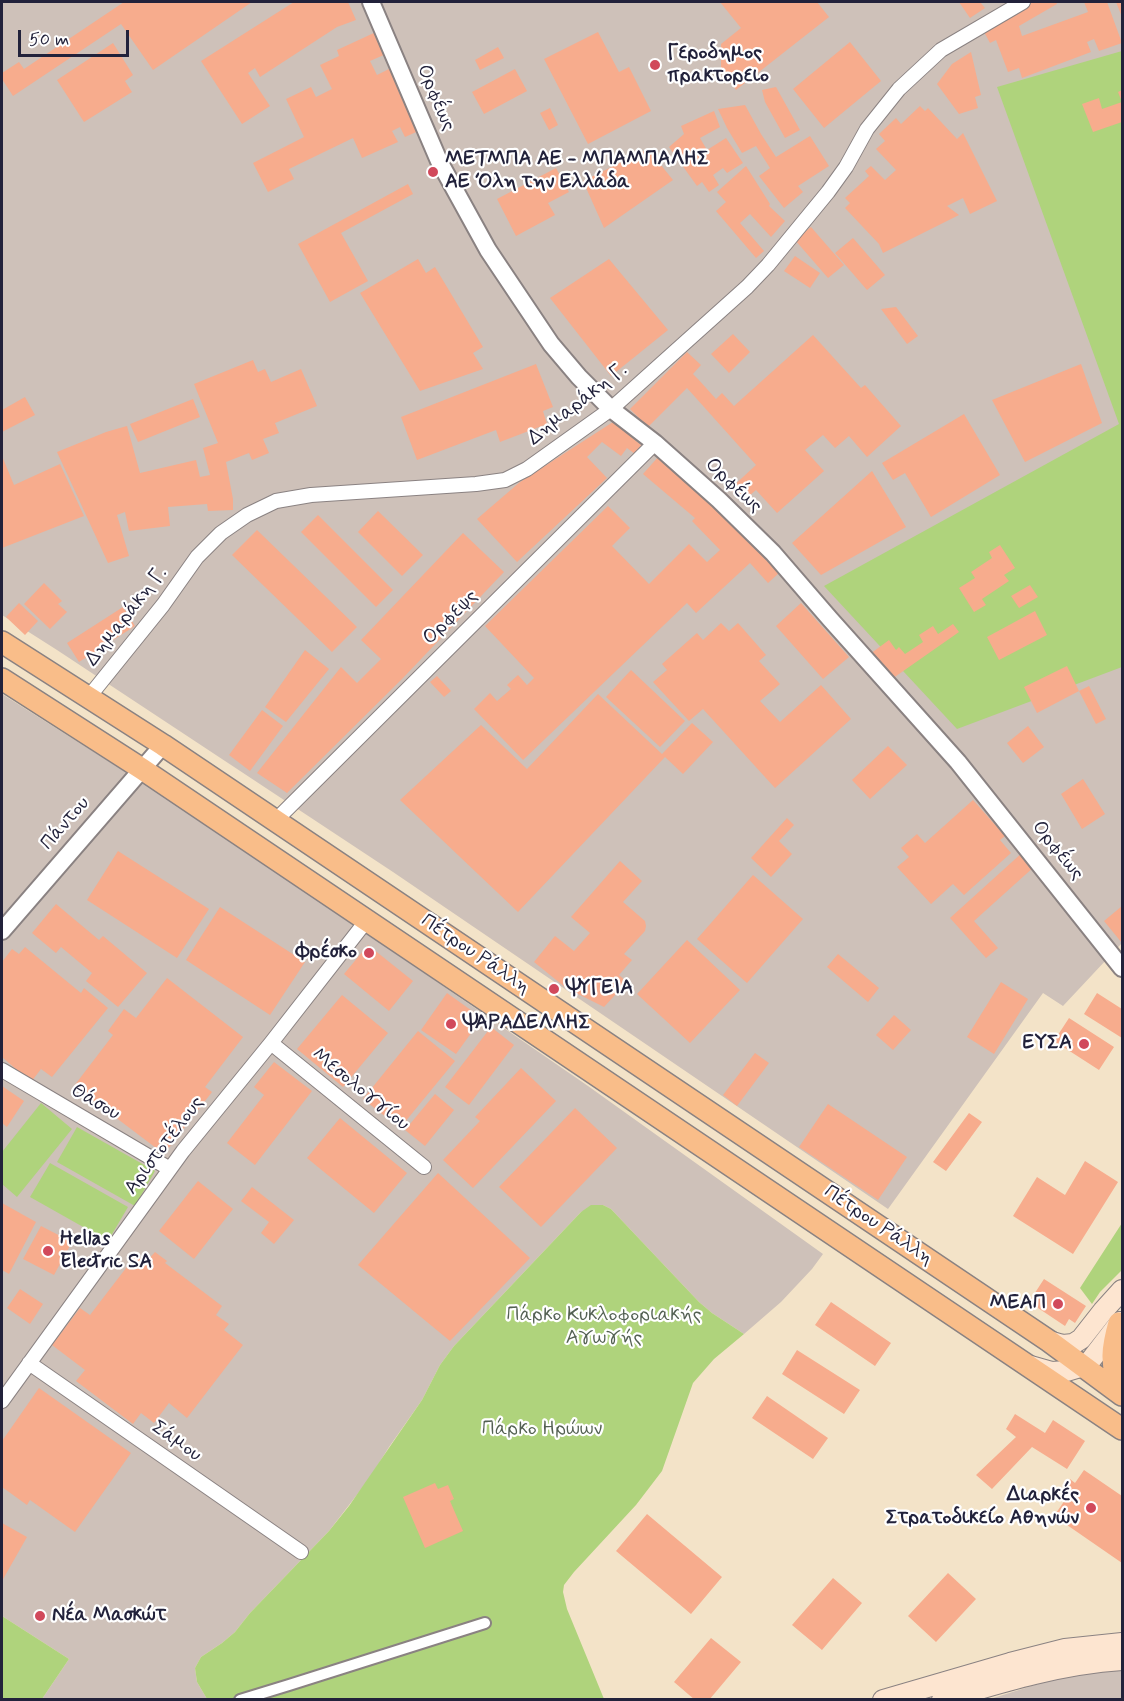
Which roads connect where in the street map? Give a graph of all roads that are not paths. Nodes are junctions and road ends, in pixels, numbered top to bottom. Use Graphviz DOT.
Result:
graph roads {
  1 [pos="371,2"];
  2 [pos="1023,2"];
  3 [pos="611,409"];
  4 [pos="655,444"];
  5 [pos="2,642"];
  6 [pos="2,680"];
  7 [pos="88,698"];
  8 [pos="163,745"];
  9 [pos="142,769"];
  10 [pos="275,821"];
  11 [pos="367,920"];
  12 [pos="2,931"];
  13 [pos="1122,968"];
  14 [pos="271,1043"];
  15 [pos="2,1070"];
  16 [pos="424,1167"];
  17 [pos="170,1168"];
  18 [pos="1122,1290"];
  19 [pos="1121,1321"];
  20 [pos="1049,1341"];
  21 [pos="29,1364"];
  22 [pos="1031,1366"];
  23 [pos="1083,1366"];
  24 [pos="1122,1386"];
  25 [pos="1122,1395"];
  26 [pos="2,1401"];
  27 [pos="1122,1428"];
  28 [pos="301,1552"];
  29 [pos="485,1623"];
  30 [pos="1122,1643"];
  31 [pos="1122,1660"];
  32 [pos="240,1700"];
  33 [pos="883,1700"];
  34 [pos="942,1700"];
  1 -- 3 [label="street, Ορφέως"];
  2 -- 3 [label="street, Δημαράκη Γ."];
  3 -- 4 [label="street, Ορφέως"];
  3 -- 7 [label="street, Δημαράκη Γ."];
  4 -- 10 [label="street, Ορφεψς"];
  4 -- 13 [label="street, Ορφέως"];
  5 -- 7 [label="main road, Πέτρου Ράλλη"];
  6 -- 9 [label="main road, Πέτρου Ράλλη"];
  7 -- 8 [label="main road, Πέτρου Ράλλη"];
  8 -- 9 [label="street, Πάντου"];
  8 -- 10 [label="main road, Πέτρου Ράλλη"];
  9 -- 11 [label="main road, Πέτρου Ράλλη"];
  9 -- 12 [label="street, Πάντου"];
  10 -- 20 [label="main road, Πέτρου Ράλλη"];
  11 -- 14 [label="street, Αριστοτέλους"];
  11 -- 22 [label="main road, Πέτρου Ράλλη"];
  14 -- 16 [label="street, Μεσολογγίου"];
  14 -- 17 [label="street, Αριστοτέλους"];
  15 -- 17 [label="street, Θάσου"];
  17 -- 21 [label="street, Αριστοτέλους"];
  18 -- 20 [label="main road"];
  19 -- 23 [label="main road"];
  19 -- 24 [label="main road"];
  20 -- 23 [label="main road, Πέτρου Ράλλη"];
  21 -- 26 [label="street, Αριστοτέλους"];
  21 -- 28 [label="street, Σάμου"];
  22 -- 23 [label="main road"];
  22 -- 27 [label="main road, Πέτρου Ράλλη"];
  23 -- 25 [label="main road, Πέτρου Ράλλη"];
  29 -- 32 [label="street"];
  30 -- 33 [label="main road"];
  31 -- 34 [label="main road"];
}
